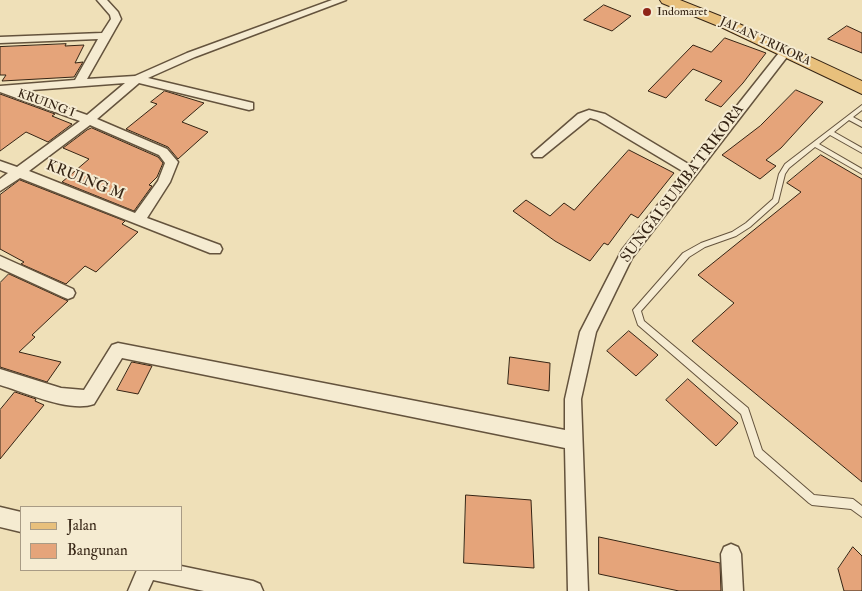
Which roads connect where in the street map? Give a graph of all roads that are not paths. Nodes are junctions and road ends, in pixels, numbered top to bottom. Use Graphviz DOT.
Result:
graph roads {
  1 [pos="102,0"];
  2 [pos="340,0"];
  3 [pos="667,0"];
  4 [pos="696,0"];
  5 [pos="105,36"];
  6 [pos="0,40"];
  7 [pos="786,51"];
  8 [pos="854,67"];
  9 [pos="137,79"];
  10 [pos="79,83"];
  11 [pos="862,88"];
  12 [pos="1,89"];
  13 [pos="249,106"];
  14 [pos="862,107"];
  15 [pos="849,118"];
  16 [pos="89,120"];
  17 [pos="862,125"];
  18 [pos="830,133"];
  19 [pos="815,145"];
  20 [pos="862,151"];
  21 [pos="538,154"];
  22 [pos="0,165"];
  23 [pos="691,171"];
  24 [pos="862,172"];
  25 [pos="20,173"];
  26 [pos="0,186"];
  27 [pos="138,220"];
  28 [pos="215,249"];
  29 [pos="0,262"];
  30 [pos="68,293"];
  31 [pos="0,377"];
  32 [pos="574,440"];
  33 [pos="862,512"];
  34 [pos="730,554"];
  35 [pos="147,571"];
  36 [pos="156,571"];
  37 [pos="138,591"];
  38 [pos="253,591"];
  39 [pos="578,591"];
  40 [pos="733,591"];
  1 -- 5 [label="street"];
  2 -- 9 [label="street"];
  3 -- 7 [label="main road, JALAN TRIKORA"];
  4 -- 8 [label="main road, JALAN TRIKORA"];
  5 -- 6 [label="street"];
  5 -- 10 [label="street"];
  7 -- 11 [label="main road, JALAN TRIKORA"];
  7 -- 23 [label="street, SUNGAI SUMBA TRIKORA"];
  9 -- 10 [label="street"];
  9 -- 13 [label="street"];
  9 -- 16 [label="street"];
  10 -- 12 [label="street"];
  12 -- 16 [label="street, KRUING I"];
  14 -- 15 [label="lane"];
  15 -- 17 [label="lane"];
  15 -- 18 [label="lane"];
  16 -- 25 [label="street"];
  16 -- 27 [label="street, KRUING I"];
  18 -- 19 [label="lane"];
  18 -- 20 [label="lane"];
  19 -- 24 [label="lane"];
  19 -- 33 [label="lane"];
  21 -- 23 [label="street"];
  22 -- 25 [label="street, KRUING M"];
  23 -- 32 [label="street, SUNGAI SUMBA TRIKORA"];
  25 -- 26 [label="street"];
  25 -- 27 [label="street, KRUING M"];
  27 -- 28 [label="street, KRUING M"];
  29 -- 30 [label="street"];
  31 -- 32 [label="street"];
  32 -- 39 [label="street, SUNGAI SUMBA TRIKORA"];
  34 -- 40 [label="street"];
  35 -- 37 [label="street"];
  36 -- 38 [label="street"];
}
